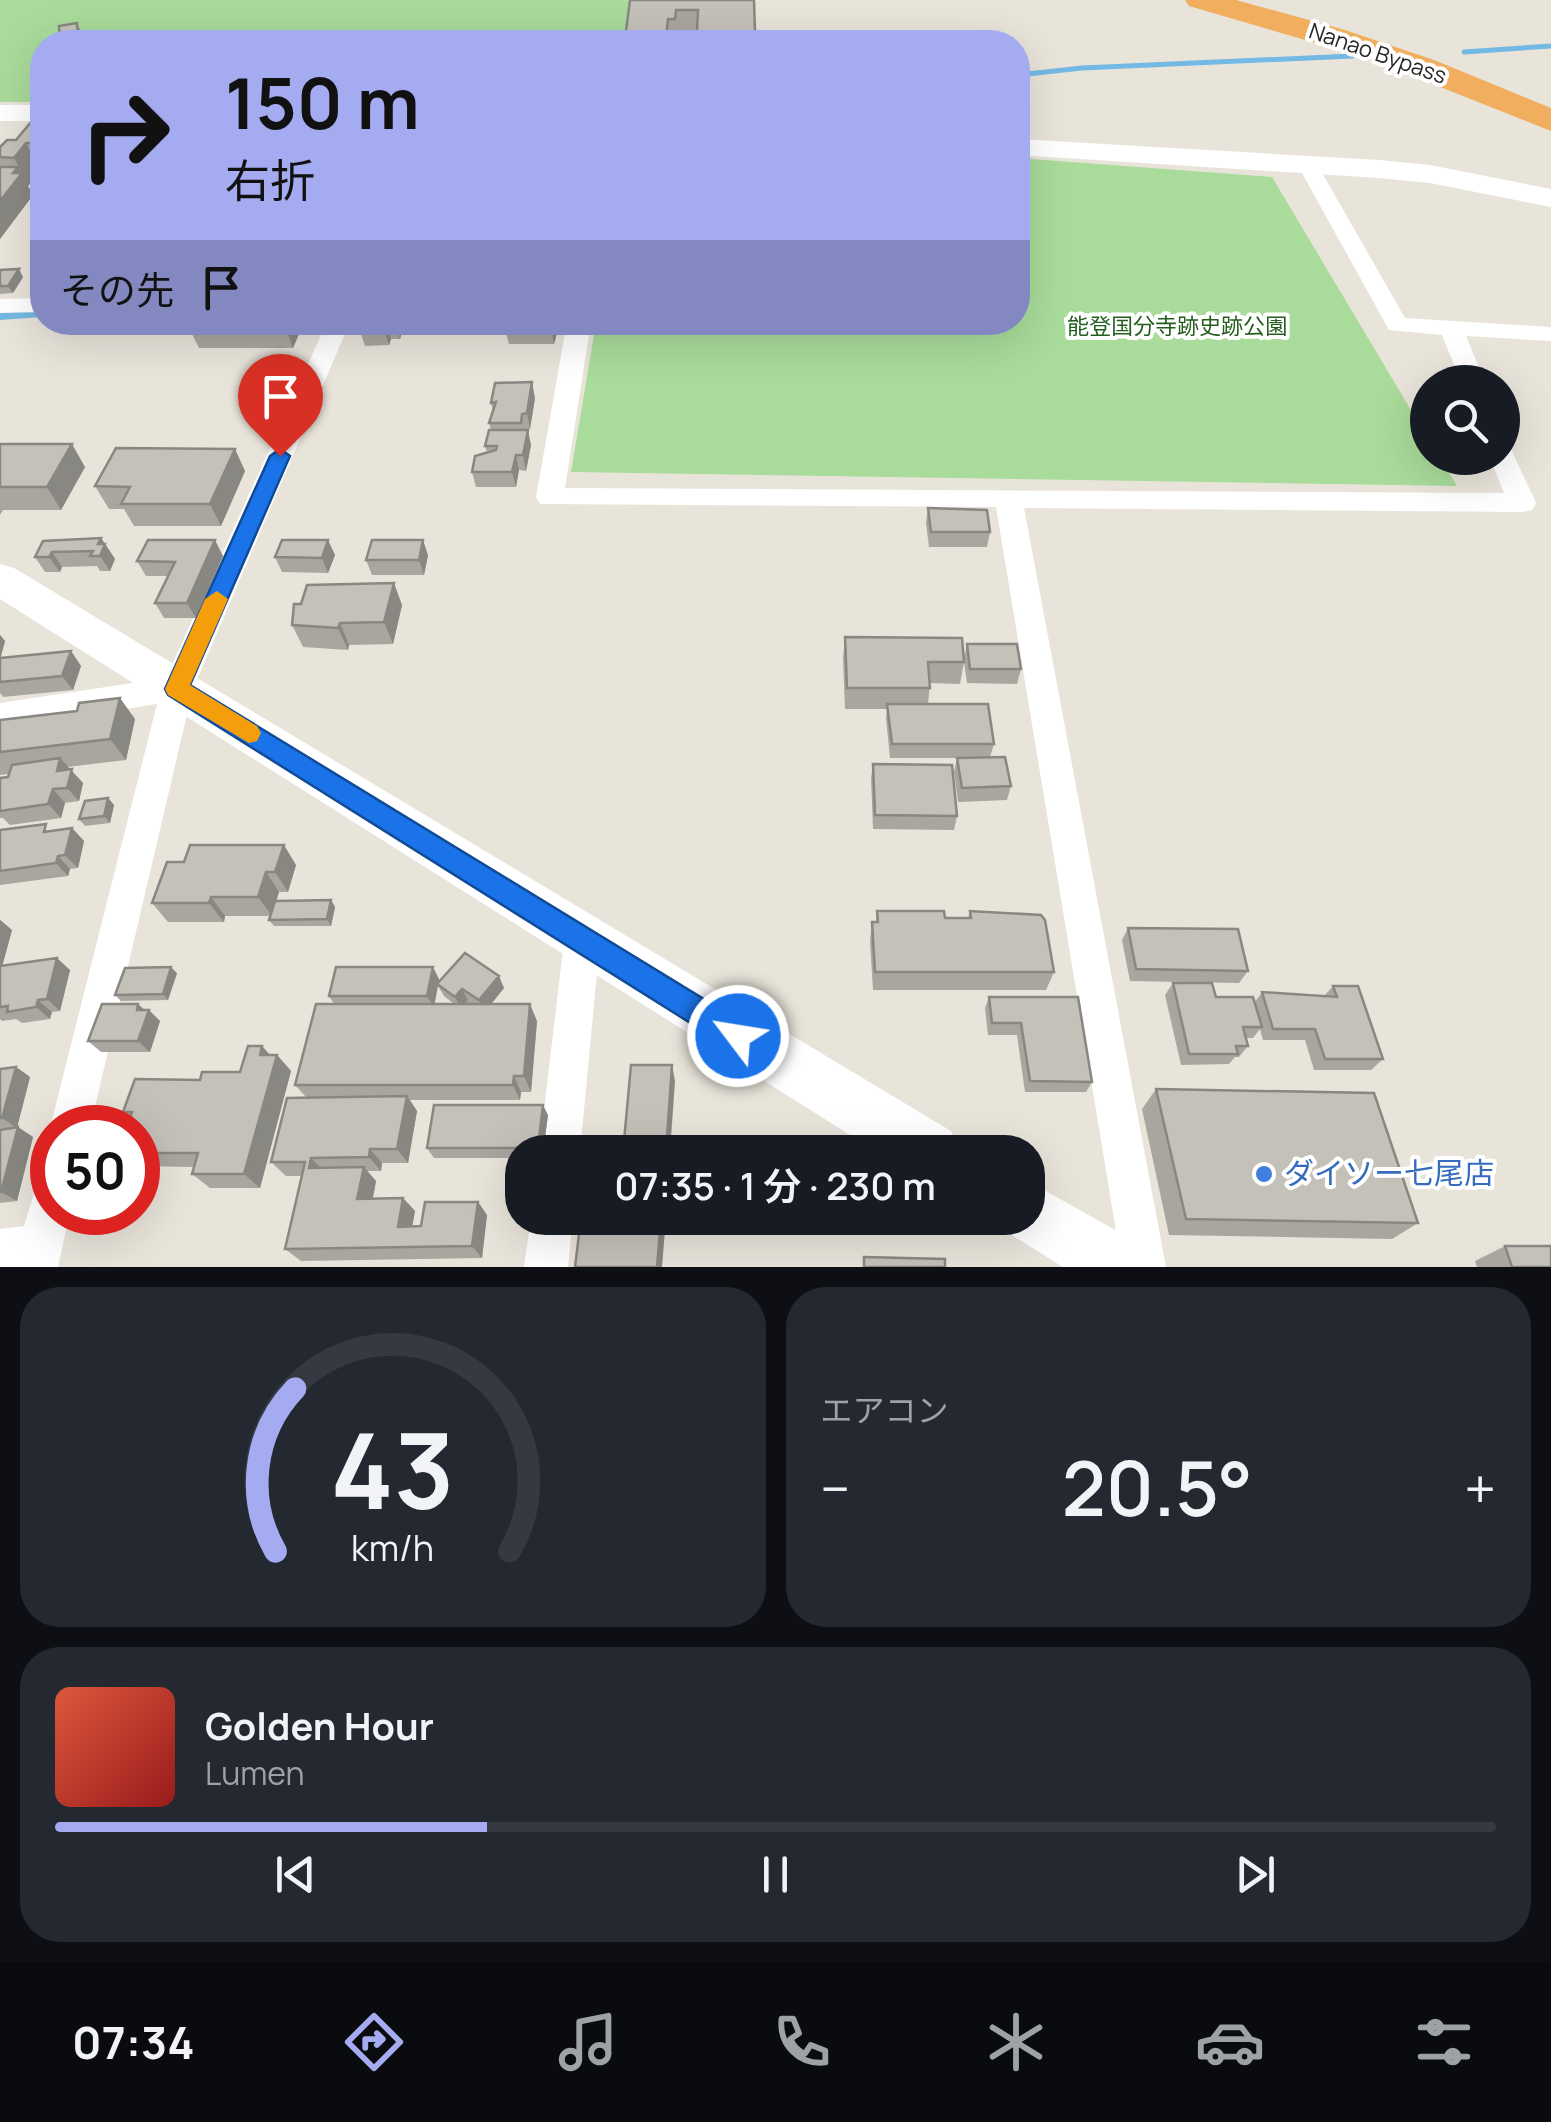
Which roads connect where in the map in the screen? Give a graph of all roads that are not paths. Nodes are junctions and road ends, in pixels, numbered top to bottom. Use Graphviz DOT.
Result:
graph roads {
  1 [pos="1200,0"];
  2 [pos="0,113"];
  3 [pos="30,113"];
  4 [pos="1551,121"];
  5 [pos="1030,147"];
  6 [pos="1307,164"];
  7 [pos="1551,198"];
  8 [pos="30,305"];
  9 [pos="0,306"];
  10 [pos="1451,327"];
  11 [pos="1551,334"];
  12 [pos="333,335"];
  13 [pos="576,335"];
  14 [pos="1466,365"];
  15 [pos="1510,475"];
  16 [pos="1008,497"];
  17 [pos="0,579"];
  18 [pos="176,689"];
  19 [pos="0,716"];
  20 [pos="582,942"];
  21 [pos="76,1105"];
  22 [pos="561,1135"];
  23 [pos="902,1135"];
  24 [pos="1045,1221"];
  25 [pos="550,1235"];
  26 [pos="546,1267"];
  27 [pos="1120,1267"];
  28 [pos="1144,1267"];
  1 -- 4 [label="highway, Nanao Bypass"];
  2 -- 3 [label="main road"];
  5 -- 6 [label="main road"];
  6 -- 7 [label="main road"];
  6 -- 10 [label="street"];
  8 -- 9 [label="street"];
  10 -- 11 [label="street"];
  10 -- 14 [label="street"];
  12 -- 18 [label="street"];
  13 -- 16 [label="street"];
  15 -- 16 [label="street"];
  16 -- 28 [label="street"];
  17 -- 18 [label="main road"];
  18 -- 19 [label="street"];
  18 -- 20 [label="main road"];
  18 -- 21 [label="street"];
  20 -- 22 [label="street"];
  20 -- 23 [label="main road"];
  24 -- 27 [label="main road"];
  25 -- 26 [label="street"];
}
